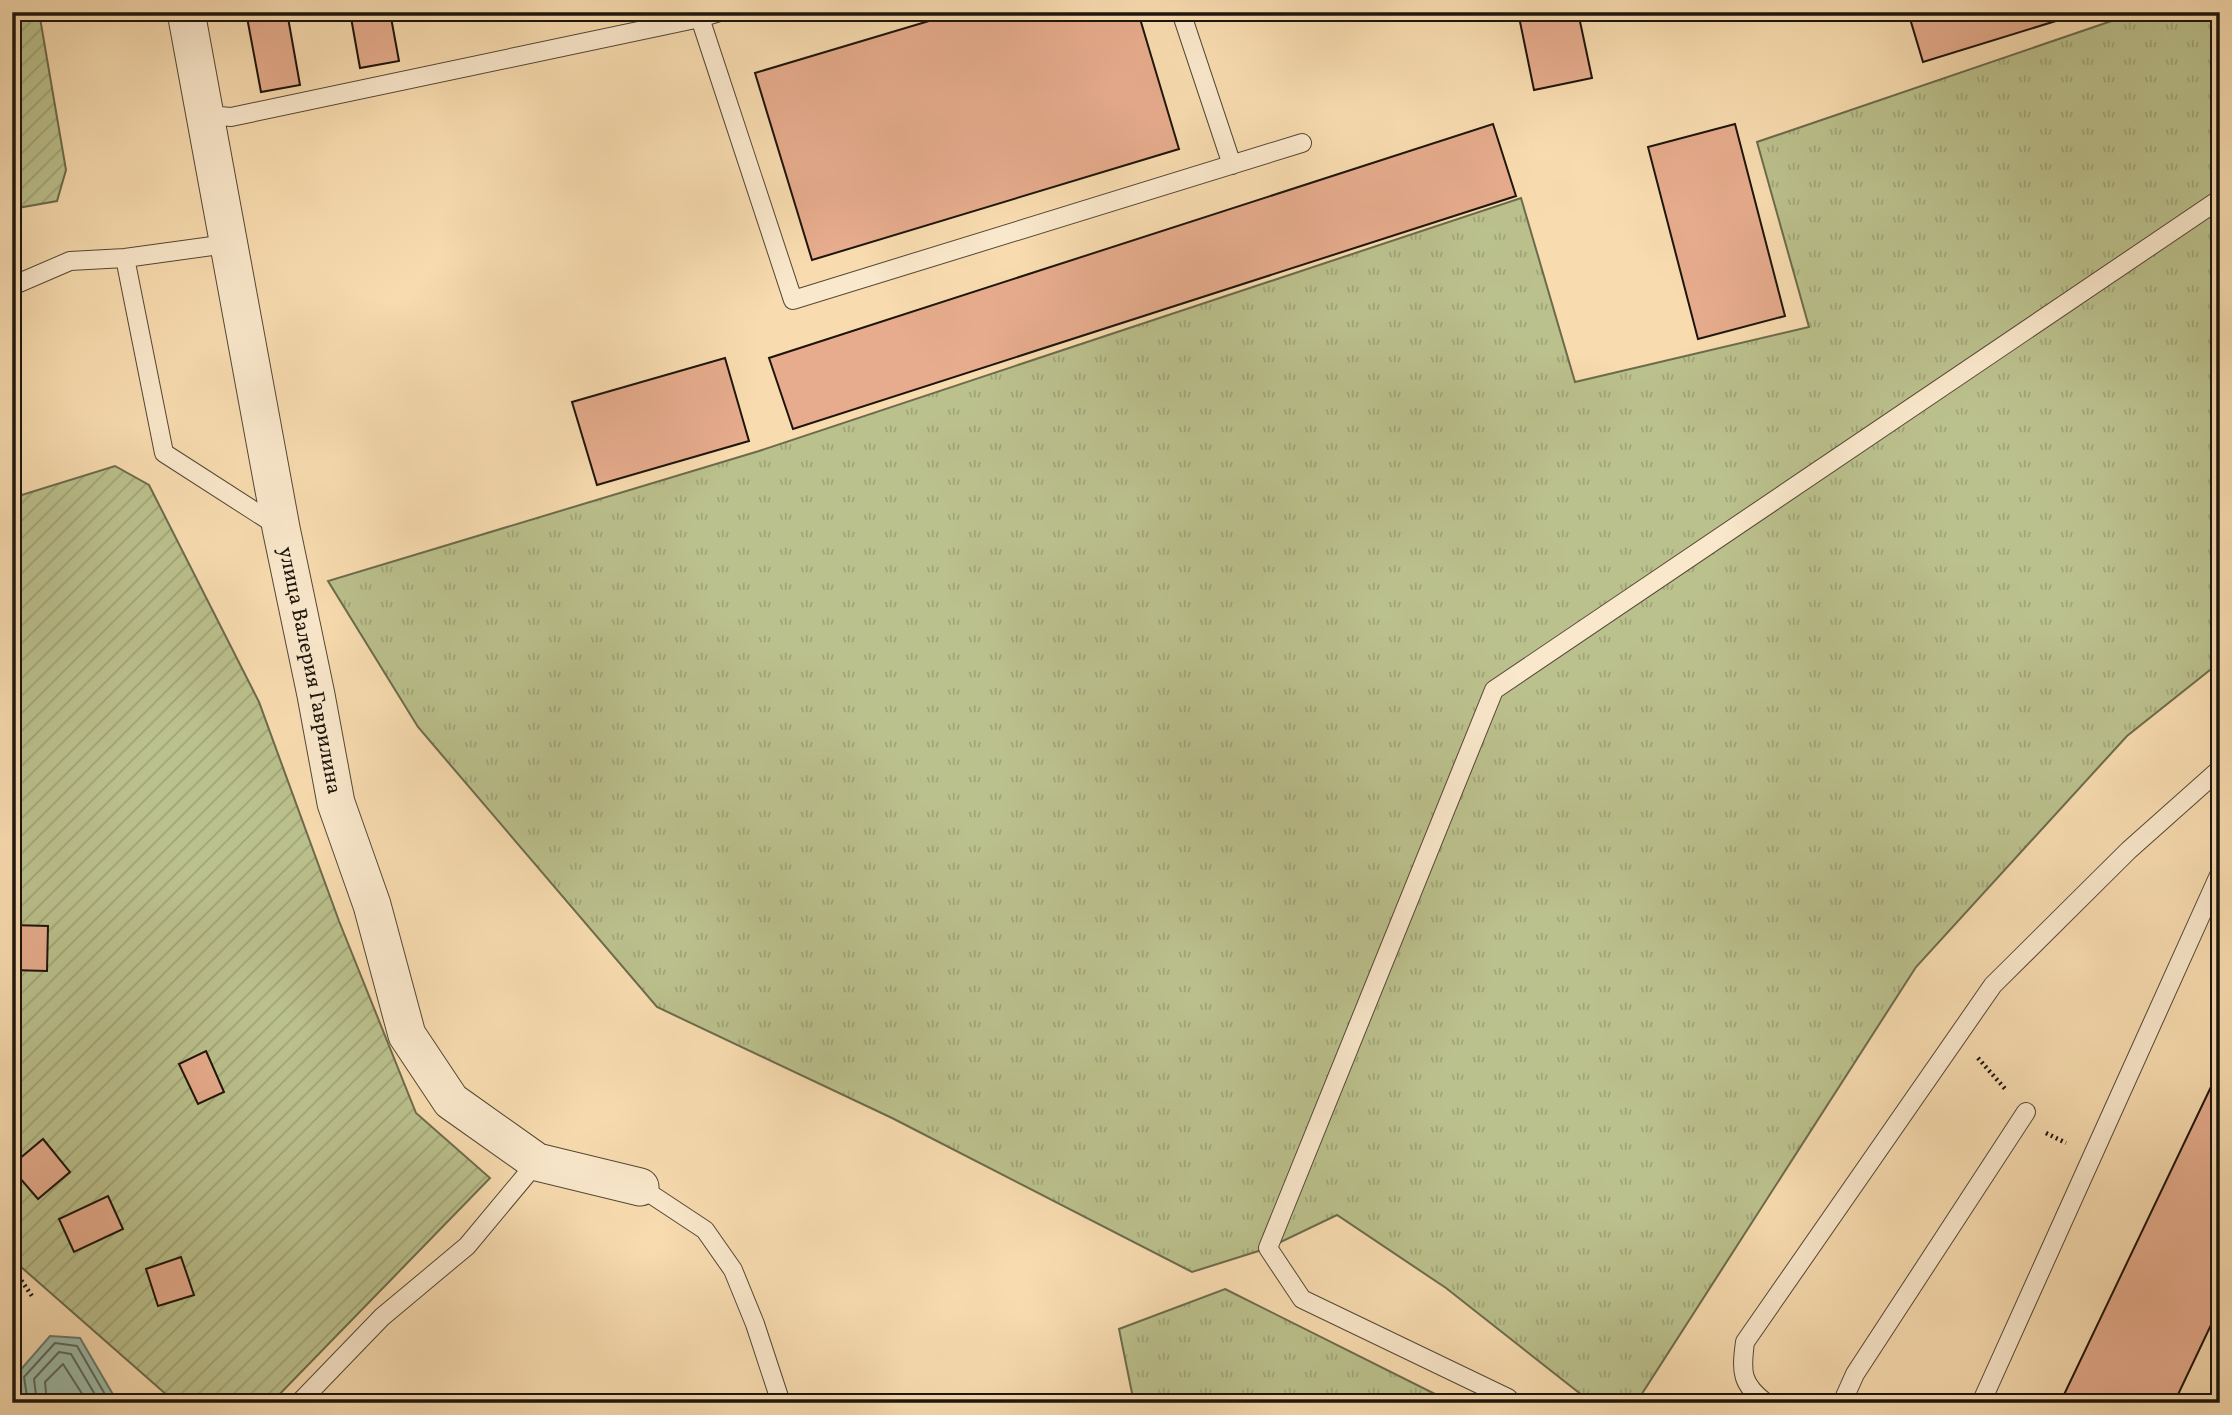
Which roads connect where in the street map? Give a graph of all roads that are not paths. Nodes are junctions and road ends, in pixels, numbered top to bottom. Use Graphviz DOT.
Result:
graph roads {
  1 [pos="186,12"];
  2 [pos="720,12"];
  3 [pos="1181,12"];
  4 [pos="700,18"];
  5 [pos="206,115"];
  6 [pos="1301,143"];
  7 [pos="1232,165"];
  8 [pos="2220,199"];
  9 [pos="227,244"];
  10 [pos="125,258"];
  11 [pos="12,286"];
  12 [pos="281,528"];
  13 [pos="2220,769"];
  14 [pos="2220,873"];
  15 [pos="2026,1112"];
  16 [pos="537,1162"];
  17 [pos="640,1187"];
  18 [pos="299,1403"];
  19 [pos="781,1403"];
  20 [pos="1512,1403"];
  21 [pos="1766,1403"];
  22 [pos="1842,1403"];
  23 [pos="1981,1403"];
  1 -- 5 [label="street, улица Валерия Гаврилина"];
  2 -- 4 [label="lane"];
  3 -- 7 [label="lane"];
  4 -- 5 [label="lane"];
  4 -- 7 [label="lane"];
  5 -- 9 [label="street, улица Валерия Гаврилина"];
  6 -- 7 [label="lane"];
  8 -- 20 [label="lane"];
  9 -- 10 [label="lane"];
  9 -- 12 [label="street, улица Валерия Гаврилина"];
  10 -- 11 [label="lane"];
  10 -- 12 [label="lane"];
  12 -- 16 [label="street, улица Валерия Гаврилина"];
  13 -- 21 [label="lane"];
  14 -- 23 [label="lane"];
  15 -- 22 [label="lane"];
  16 -- 17 [label="street, улица Валерия Гаврилина"];
  16 -- 18 [label="lane"];
  17 -- 19 [label="lane"];
}
